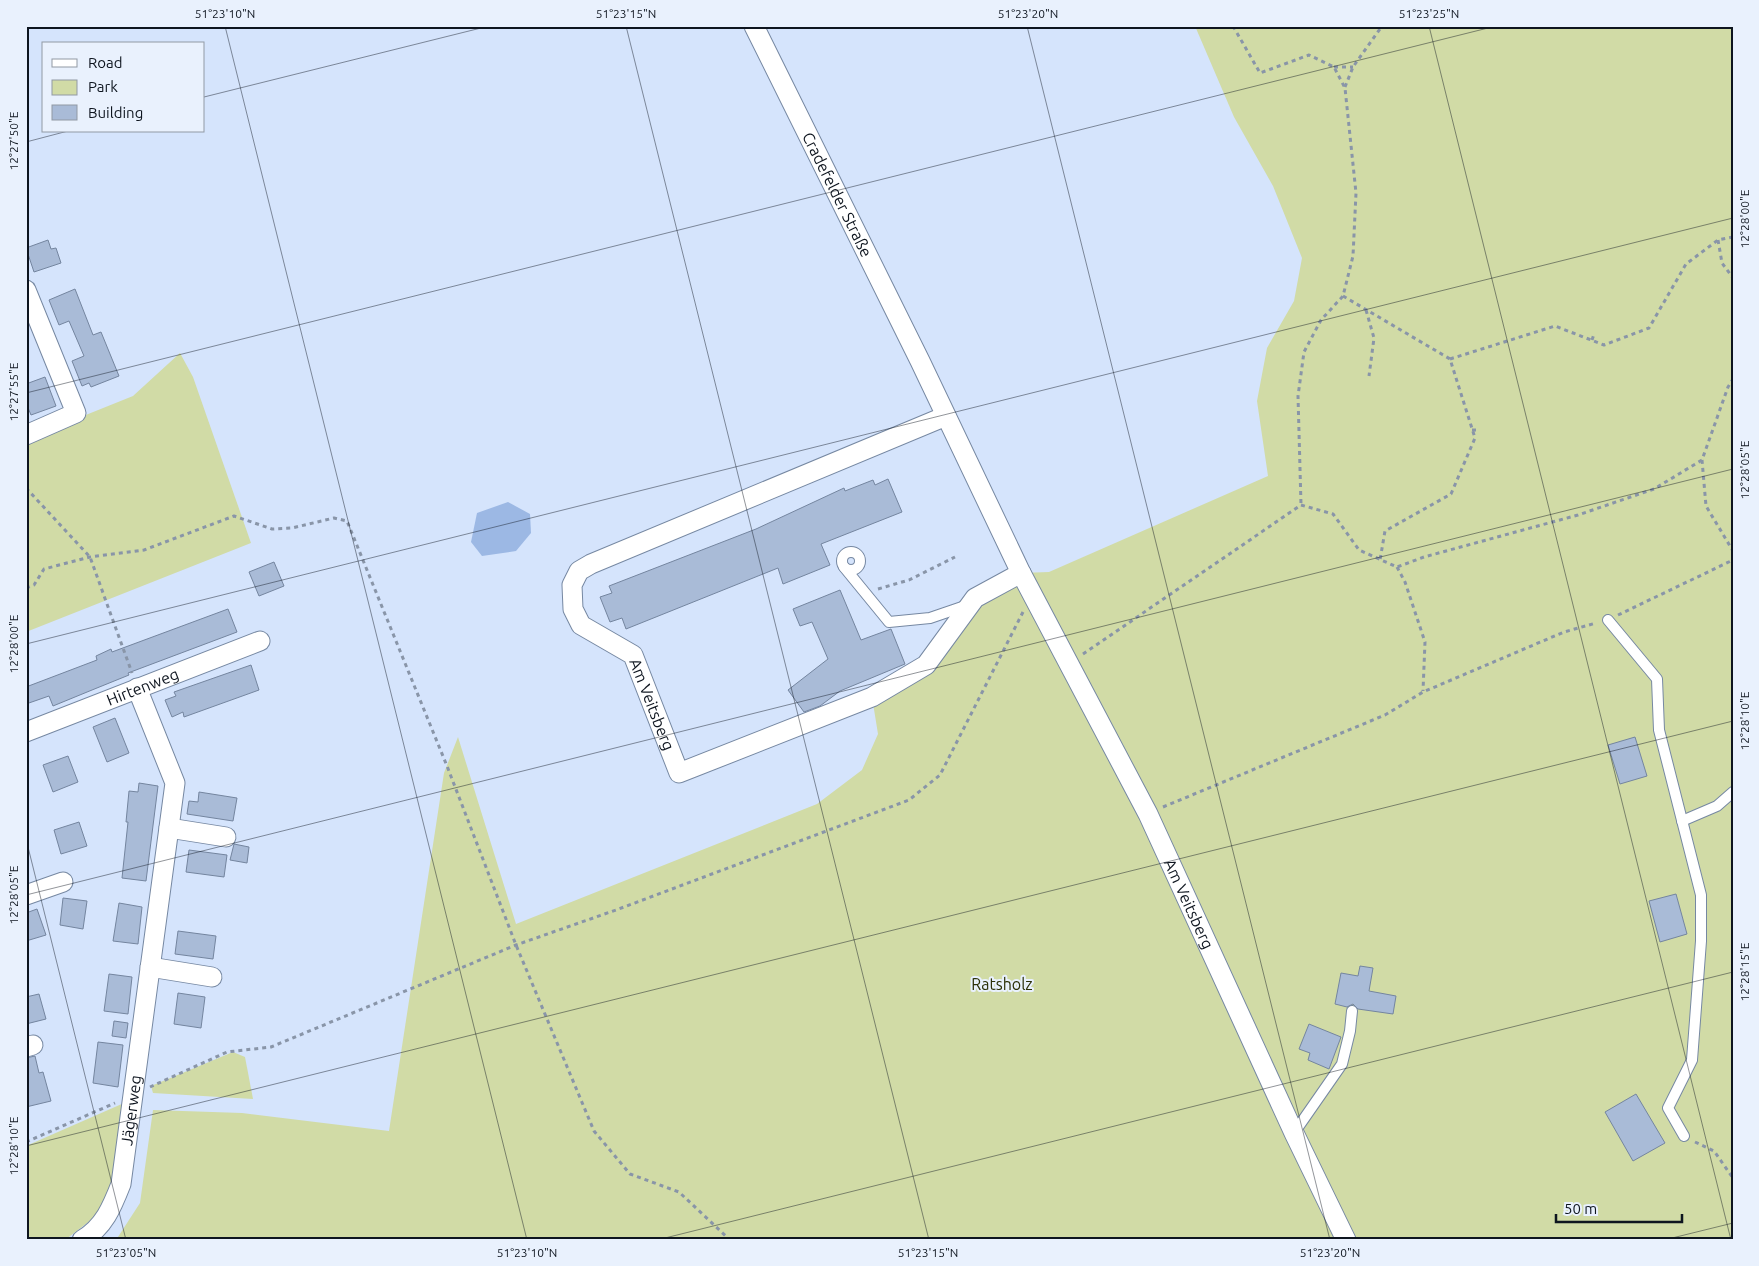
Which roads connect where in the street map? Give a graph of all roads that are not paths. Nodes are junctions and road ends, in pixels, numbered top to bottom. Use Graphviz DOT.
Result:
graph roads {
  1 [pos="754,26"];
  2 [pos="26,290"];
  3 [pos="920,361"];
  4 [pos="946,416"];
  5 [pos="26,435"];
  6 [pos="844,567"];
  7 [pos="1021,573"];
  8 [pos="969,604"];
  9 [pos="1608,620"];
  10 [pos="260,641"];
  11 [pos="137,688"];
  12 [pos="26,732"];
  13 [pos="1733,792"];
  14 [pos="1682,821"];
  15 [pos="169,828"];
  16 [pos="226,837"];
  17 [pos="63,882"];
  18 [pos="26,895"];
  19 [pos="150,967"];
  20 [pos="212,977"];
  21 [pos="1352,1011"];
  22 [pos="1294,1133"];
  23 [pos="1684,1136"];
  24 [pos="82,1240"];
  25 [pos="1346,1240"];
  1 -- 3 [label="street, Cradefelder Straße"];
  2 -- 5 [label="street"];
  3 -- 4 [label="street, Am Veitsberg"];
  4 -- 7 [label="street, Am Veitsberg"];
  4 -- 8 [label="street, Am Veitsberg"];
  6 -- 8 [label="lane"];
  7 -- 8 [label="street, Am Veitsberg"];
  7 -- 22 [label="street, Am Veitsberg"];
  9 -- 14 [label="lane"];
  10 -- 11 [label="street, Hirtenweg"];
  11 -- 12 [label="street, Hirtenweg"];
  11 -- 15 [label="street, Jägerweg"];
  13 -- 14 [label="lane"];
  14 -- 23 [label="lane"];
  15 -- 16 [label="street"];
  15 -- 19 [label="street, Jägerweg"];
  17 -- 18 [label="street"];
  19 -- 20 [label="street"];
  19 -- 24 [label="street, Jägerweg"];
  21 -- 22 [label="lane"];
  22 -- 25 [label="street, Am Veitsberg"];
}
